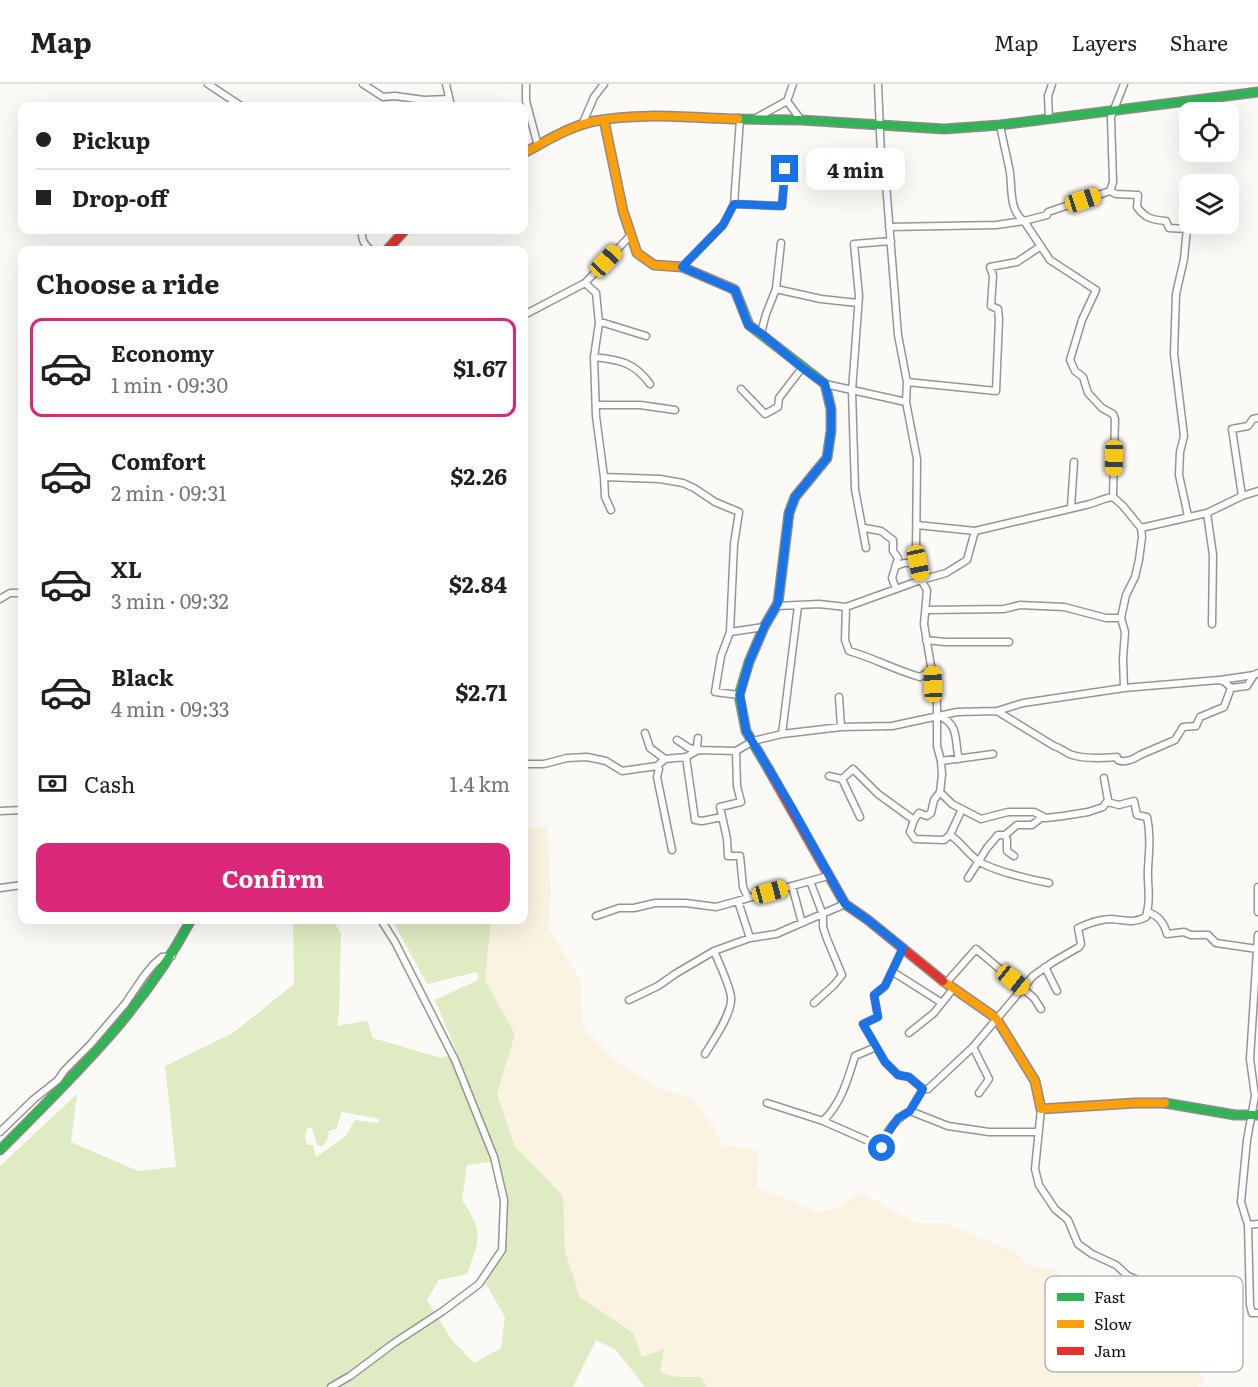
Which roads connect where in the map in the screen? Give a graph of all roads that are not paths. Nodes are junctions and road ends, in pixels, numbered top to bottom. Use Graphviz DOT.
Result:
graph roads {
  1 [pos="208,84"];
  2 [pos="363,84"];
  3 [pos="446,84"];
  4 [pos="525,84"];
  5 [pos="604,84"];
  6 [pos="793,84"];
  7 [pos="878,84"];
  8 [pos="1052,84"];
  9 [pos="1124,84"];
  10 [pos="1258,92"];
  11 [pos="449,99"];
  12 [pos="787,101"];
  13 [pos="235,102"];
  14 [pos="450,102"];
  15 [pos="526,102"];
  16 [pos="528,108"];
  17 [pos="1115,110"];
  18 [pos="740,119"];
  19 [pos="754,119"];
  20 [pos="1049,119"];
  21 [pos="604,120"];
  22 [pos="801,120"];
  23 [pos="880,124"];
  24 [pos="1000,125"];
  25 [pos="582,126"];
  26 [pos="538,146"];
  27 [pos="528,151"];
  28 [pos="785,169"];
  29 [pos="1110,190"];
  30 [pos="734,204"];
  31 [pos="1024,221"];
  32 [pos="889,227"];
  33 [pos="401,234"];
  34 [pos="630,236"];
  35 [pos="891,242"];
  36 [pos="781,243"];
  37 [pos="391,246"];
  38 [pos="1041,246"];
  39 [pos="682,267"];
  40 [pos="585,283"];
  41 [pos="776,289"];
  42 [pos="858,303"];
  43 [pos="528,313"];
  44 [pos="598,323"];
  45 [pos="761,333"];
  46 [pos="646,336"];
  47 [pos="594,357"];
  48 [pos="802,368"];
  49 [pos="907,382"];
  50 [pos="650,384"];
  51 [pos="825,384"];
  52 [pos="741,389"];
  53 [pos="852,391"];
  54 [pos="906,402"];
  55 [pos="596,405"];
  56 [pos="675,410"];
  57 [pos="1258,418"];
  58 [pos="1074,462"];
  59 [pos="604,477"];
  60 [pos="1258,491"];
  61 [pos="1242,496"];
  62 [pos="1113,497"];
  63 [pos="1071,507"];
  64 [pos="611,510"];
  65 [pos="1207,513"];
  66 [pos="1188,516"];
  67 [pos="917,525"];
  68 [pos="864,528"];
  69 [pos="1141,528"];
  70 [pos="975,531"];
  71 [pos="866,548"];
  72 [pos="918,563"];
  73 [pos="896,566"];
  74 [pos="921,580"];
  75 [pos="896,589"];
  76 [pos="18,593"];
  77 [pos="0,599"];
  78 [pos="777,606"];
  79 [pos="798,606"];
  80 [pos="846,607"];
  81 [pos="926,610"];
  82 [pos="1121,618"];
  83 [pos="1212,624"];
  84 [pos="764,627"];
  85 [pos="730,632"];
  86 [pos="926,640"];
  87 [pos="1009,642"];
  88 [pos="933,669"];
  89 [pos="1256,674"];
  90 [pos="1219,680"];
  91 [pos="1124,688"];
  92 [pos="1231,688"];
  93 [pos="740,695"];
  94 [pos="839,697"];
  95 [pos="997,711"];
  96 [pos="939,715"];
  97 [pos="841,727"];
  98 [pos="645,733"];
  99 [pos="782,734"];
  100 [pos="698,738"];
  101 [pos="677,740"];
  102 [pos="753,741"];
  103 [pos="698,750"];
  104 [pos="736,751"];
  105 [pos="993,754"];
  106 [pos="686,758"];
  107 [pos="665,759"];
  108 [pos="959,759"];
  109 [pos="941,761"];
  110 [pos="528,764"];
  111 [pos="657,766"];
  112 [pos="829,776"];
  113 [pos="1104,778"];
  114 [pos="842,779"];
  115 [pos="940,792"];
  116 [pos="1107,802"];
  117 [pos="962,809"];
  118 [pos="18,810"];
  119 [pos="0,811"];
  120 [pos="722,817"];
  121 [pos="860,817"];
  122 [pos="1046,818"];
  123 [pos="914,820"];
  124 [pos="950,835"];
  125 [pos="1005,835"];
  126 [pos="672,850"];
  127 [pos="1014,856"];
  128 [pos="978,861"];
  129 [pos="828,876"];
  130 [pos="968,878"];
  131 [pos="810,881"];
  132 [pos="1049,883"];
  133 [pos="18,886"];
  134 [pos="792,886"];
  135 [pos="1258,887"];
  136 [pos="0,888"];
  137 [pos="748,898"];
  138 [pos="738,901"];
  139 [pos="845,904"];
  140 [pos="1147,912"];
  141 [pos="1258,912"];
  142 [pos="823,915"];
  143 [pos="596,916"];
  144 [pos="802,923"];
  145 [pos="189,924"];
  146 [pos="384,924"];
  147 [pos="1258,935"];
  148 [pos="750,938"];
  149 [pos="903,948"];
  150 [pos="1257,949"];
  151 [pos="714,951"];
  152 [pos="172,956"];
  153 [pos="1046,967"];
  154 [pos="892,972"];
  155 [pos="950,986"];
  156 [pos="1023,988"];
  157 [pos="1057,991"];
  158 [pos="629,1000"];
  159 [pos="814,1003"];
  160 [pos="942,1003"];
  161 [pos="1041,1009"];
  162 [pos="996,1018"];
  163 [pos="909,1033"];
  164 [pos="876,1047"];
  165 [pos="973,1047"];
  166 [pos="705,1053"];
  167 [pos="923,1089"];
  168 [pos="979,1093"];
  169 [pos="767,1104"];
  170 [pos="1041,1109"];
  171 [pos="910,1111"];
  172 [pos="1254,1116"];
  173 [pos="823,1121"];
  174 [pos="0,1132"];
  175 [pos="1039,1132"];
  176 [pos="882,1148"];
  177 [pos="0,1150"];
  178 [pos="883,1156"];
  179 [pos="1258,1224"];
  180 [pos="1248,1225"];
  181 [pos="1128,1276"];
  182 [pos="1258,1313"];
  183 [pos="331,1387"];
  1 -- 13 [label="street"];
  2 -- 11 [label="street"];
  3 -- 11 [label="street"];
  4 -- 15 [label="street"];
  5 -- 25 [label="street"];
  6 -- 12 [label="street"];
  7 -- 23 [label="street"];
  8 -- 20 [label="street"];
  9 -- 17 [label="street"];
  10 -- 17 [label="street"];
  11 -- 14 [label="street"];
  12 -- 19 [label="street"];
  12 -- 22 [label="street"];
  16 -- 26 [label="street"];
  17 -- 20 [label="street"];
  17 -- 29 [label="street"];
  18 -- 19 [label="street"];
  18 -- 21 [label="street"];
  18 -- 30 [label="street"];
  19 -- 22 [label="street"];
  20 -- 24 [label="street"];
  21 -- 25 [label="street"];
  21 -- 34 [label="street"];
  22 -- 23 [label="street"];
  23 -- 24 [label="street"];
  23 -- 32 [label="street"];
  24 -- 31 [label="street"];
  25 -- 26 [label="street"];
  26 -- 27 [label="street"];
  28 -- 30 [label="street"];
  29 -- 31 [label="street"];
  29 -- 66 [label="street"];
  30 -- 39 [label="street"];
  31 -- 32 [label="street"];
  31 -- 38 [label="street"];
  32 -- 35 [label="street"];
  33 -- 37 [label="street"];
  34 -- 39 [label="street"];
  34 -- 40 [label="street"];
  35 -- 42 [label="street"];
  35 -- 49 [label="street"];
  36 -- 41 [label="street"];
  38 -- 49 [label="street"];
  38 -- 62 [label="street"];
  39 -- 45 [label="street"];
  40 -- 43 [label="street"];
  40 -- 44 [label="street"];
  41 -- 42 [label="street"];
  41 -- 45 [label="street"];
  42 -- 53 [label="street"];
  44 -- 46 [label="street"];
  44 -- 47 [label="street"];
  45 -- 48 [label="street"];
  47 -- 50 [label="street"];
  47 -- 55 [label="street"];
  48 -- 51 [label="street"];
  48 -- 52 [label="street"];
  49 -- 54 [label="street"];
  51 -- 53 [label="street"];
  51 -- 78 [label="street"];
  53 -- 54 [label="street"];
  53 -- 68 [label="street"];
  54 -- 67 [label="street"];
  55 -- 56 [label="street"];
  55 -- 59 [label="street"];
  57 -- 61 [label="street"];
  58 -- 63 [label="street"];
  59 -- 64 [label="street"];
  59 -- 85 [label="street"];
  60 -- 61 [label="street"];
  61 -- 65 [label="street"];
  62 -- 63 [label="street"];
  62 -- 69 [label="street"];
  63 -- 70 [label="street"];
  65 -- 66 [label="street"];
  65 -- 83 [label="street"];
  66 -- 69 [label="street"];
  67 -- 70 [label="street"];
  67 -- 72 [label="street"];
  68 -- 71 [label="street"];
  68 -- 73 [label="street"];
  69 -- 82 [label="street"];
  70 -- 74 [label="street"];
  72 -- 73 [label="street"];
  72 -- 74 [label="street"];
  73 -- 75 [label="street"];
  74 -- 75 [label="street"];
  74 -- 81 [label="street"];
  75 -- 80 [label="street"];
  76 -- 77 [label="street"];
  78 -- 79 [label="street"];
  78 -- 84 [label="street"];
  79 -- 80 [label="street"];
  79 -- 99 [label="street"];
  80 -- 88 [label="street"];
  81 -- 82 [label="street"];
  81 -- 86 [label="street"];
  82 -- 91 [label="street"];
  84 -- 85 [label="street"];
  84 -- 93 [label="street"];
  85 -- 93 [label="street"];
  86 -- 87 [label="street"];
  86 -- 88 [label="street"];
  88 -- 96 [label="street"];
  89 -- 90 [label="street"];
  89 -- 92 [label="street"];
  90 -- 91 [label="street"];
  90 -- 92 [label="street"];
  91 -- 95 [label="street"];
  92 -- 95 [label="street"];
  93 -- 102 [label="street"];
  94 -- 97 [label="street"];
  95 -- 96 [label="street"];
  96 -- 97 [label="street"];
  96 -- 108 [label="street"];
  96 -- 109 [label="street"];
  97 -- 99 [label="street"];
  98 -- 107 [label="street"];
  99 -- 102 [label="street"];
  100 -- 103 [label="street"];
  101 -- 103 [label="street"];
  102 -- 104 [label="street"];
  102 -- 129 [label="street"];
  103 -- 104 [label="street"];
  103 -- 106 [label="street"];
  104 -- 120 [label="street"];
  105 -- 108 [label="street"];
  106 -- 107 [label="street"];
  106 -- 120 [label="street"];
  107 -- 111 [label="street"];
  108 -- 109 [label="street"];
  109 -- 115 [label="street"];
  110 -- 111 [label="street"];
  111 -- 126 [label="street"];
  112 -- 114 [label="street"];
  113 -- 116 [label="street"];
  114 -- 121 [label="street"];
  114 -- 123 [label="street"];
  115 -- 117 [label="street"];
  115 -- 123 [label="street"];
  116 -- 122 [label="street"];
  116 -- 140 [label="street"];
  117 -- 122 [label="street"];
  117 -- 124 [label="street"];
  118 -- 119 [label="street"];
  120 -- 137 [label="street"];
  122 -- 125 [label="street"];
  123 -- 124 [label="street"];
  124 -- 128 [label="street"];
  125 -- 127 [label="street"];
  125 -- 128 [label="street"];
  128 -- 130 [label="street"];
  128 -- 132 [label="street"];
  129 -- 131 [label="street"];
  129 -- 139 [label="street"];
  131 -- 134 [label="street"];
  131 -- 142 [label="street"];
  133 -- 136 [label="street"];
  134 -- 137 [label="street"];
  134 -- 144 [label="street"];
  135 -- 141 [label="street"];
  137 -- 138 [label="street"];
  138 -- 143 [label="street"];
  138 -- 148 [label="street"];
  139 -- 142 [label="street"];
  139 -- 149 [label="street"];
  140 -- 150 [label="street"];
  140 -- 153 [label="street"];
  142 -- 144 [label="street"];
  142 -- 159 [label="street"];
  144 -- 148 [label="street"];
  145 -- 152 [label="street"];
  146 -- 183 [label="street"];
  147 -- 150 [label="street"];
  148 -- 151 [label="street"];
  149 -- 154 [label="street"];
  149 -- 155 [label="street"];
  150 -- 172 [label="street"];
  151 -- 158 [label="street"];
  151 -- 166 [label="street"];
  152 -- 174 [label="street"];
  152 -- 177 [label="street"];
  153 -- 156 [label="street"];
  153 -- 157 [label="street"];
  154 -- 160 [label="street"];
  154 -- 164 [label="street"];
  155 -- 156 [label="street"];
  155 -- 160 [label="street"];
  155 -- 162 [label="street"];
  156 -- 161 [label="street"];
  156 -- 162 [label="street"];
  160 -- 163 [label="street"];
  162 -- 165 [label="street"];
  162 -- 170 [label="street"];
  164 -- 167 [label="street"];
  164 -- 173 [label="street"];
  165 -- 167 [label="street"];
  165 -- 168 [label="street"];
  167 -- 171 [label="street"];
  169 -- 173 [label="street"];
  170 -- 172 [label="street"];
  170 -- 175 [label="street"];
  171 -- 175 [label="street"];
  171 -- 176 [label="street"];
  172 -- 180 [label="street"];
  173 -- 176 [label="street"];
  175 -- 181 [label="street"];
  176 -- 178 [label="street"];
  179 -- 180 [label="street"];
  180 -- 182 [label="street"];
}
